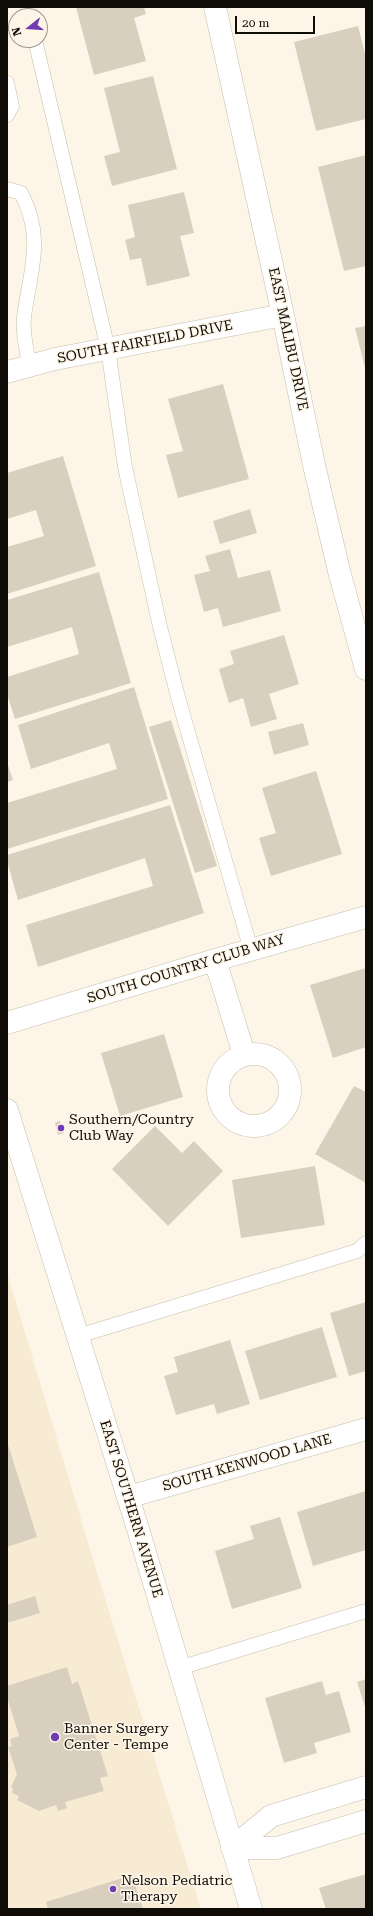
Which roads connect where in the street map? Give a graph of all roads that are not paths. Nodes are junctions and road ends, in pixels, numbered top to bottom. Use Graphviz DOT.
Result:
graph roads {
  1 [pos="215,7"];
  2 [pos="37,48"];
  3 [pos="7,83"];
  4 [pos="7,115"];
  5 [pos="7,189"];
  6 [pos="284,315"];
  7 [pos="108,349"];
  8 [pos="29,366"];
  9 [pos="7,372"];
  10 [pos="366,669"];
  11 [pos="366,917"];
  12 [pos="251,950"];
  13 [pos="215,960"];
  14 [pos="7,1023"];
  15 [pos="244,1054"];
  16 [pos="7,1110"];
  17 [pos="366,1243"];
  18 [pos="78,1336"];
  19 [pos="366,1429"];
  20 [pos="128,1497"];
  21 [pos="366,1611"];
  22 [pos="179,1668"];
  23 [pos="366,1787"];
  24 [pos="366,1821"];
  25 [pos="232,1848"];
  26 [pos="251,1909"];
  1 -- 6 [label="street, EAST MALIBU DRIVE"];
  2 -- 7 [label="lane"];
  3 -- 4 [label="lane"];
  5 -- 8 [label="lane"];
  6 -- 7 [label="street, SOUTH FAIRFIELD DRIVE"];
  6 -- 10 [label="street, EAST MALIBU DRIVE"];
  7 -- 8 [label="street, SOUTH FAIRFIELD DRIVE"];
  7 -- 12 [label="lane"];
  8 -- 9 [label="street, SOUTH FAIRFIELD DRIVE"];
  11 -- 12 [label="street, SOUTH COUNTRY CLUB WAY"];
  12 -- 13 [label="street, SOUTH COUNTRY CLUB WAY"];
  13 -- 14 [label="street, SOUTH COUNTRY CLUB WAY"];
  13 -- 15 [label="street"];
  16 -- 18 [label="street, EAST SOUTHERN AVENUE"];
  17 -- 18 [label="lane"];
  18 -- 20 [label="street, EAST SOUTHERN AVENUE"];
  19 -- 20 [label="street, SOUTH KENWOOD LANE"];
  20 -- 22 [label="street, EAST SOUTHERN AVENUE"];
  21 -- 22 [label="lane"];
  22 -- 25 [label="street, EAST SOUTHERN AVENUE"];
  23 -- 25 [label="street"];
  24 -- 25 [label="street"];
  25 -- 26 [label="street, EAST SOUTHERN AVENUE"];
}
